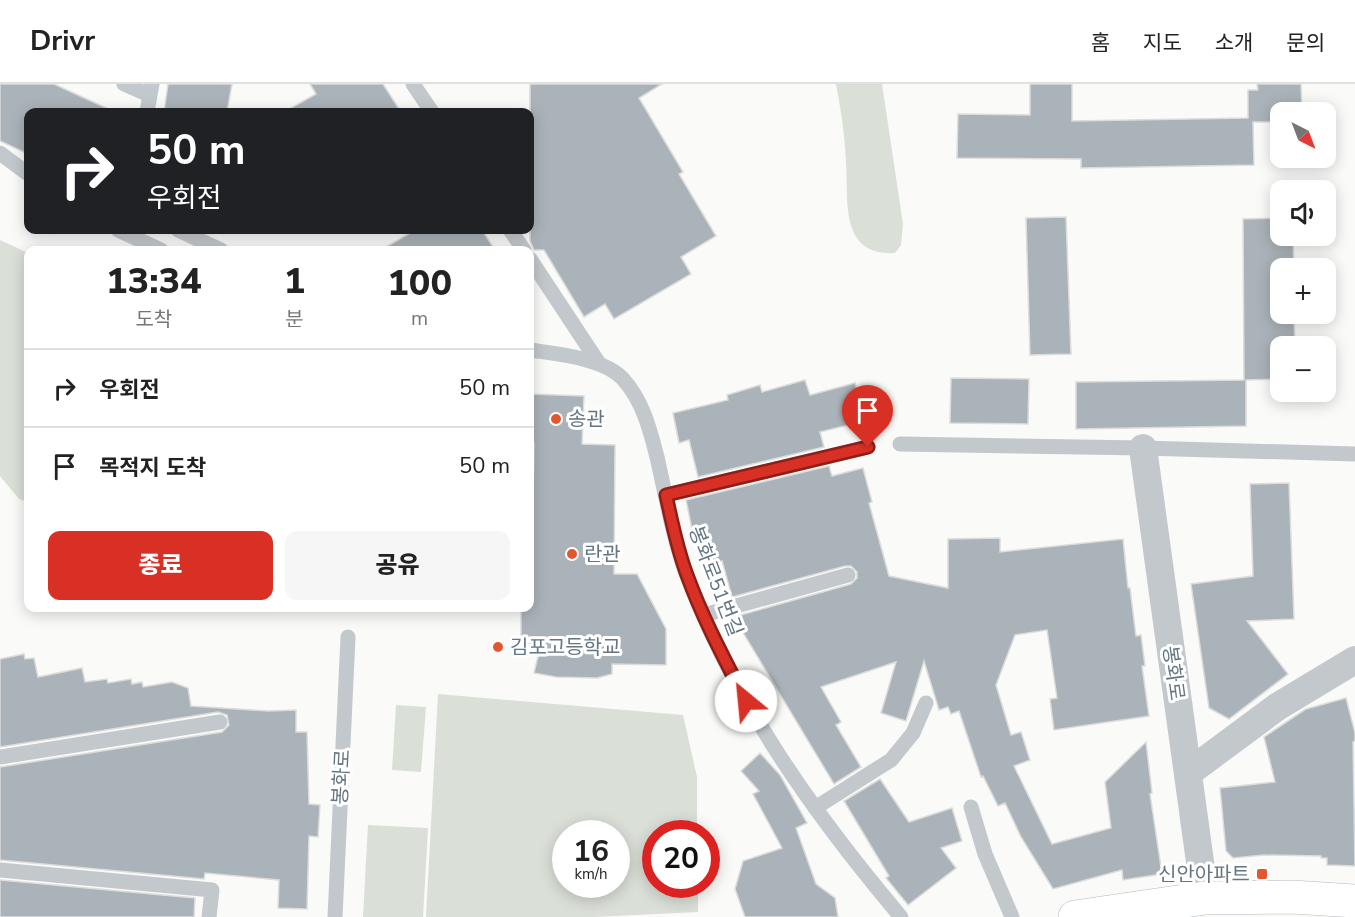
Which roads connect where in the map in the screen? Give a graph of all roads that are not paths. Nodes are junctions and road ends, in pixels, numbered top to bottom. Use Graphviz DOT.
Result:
graph roads {
  1 [pos="124,84"];
  2 [pos="413,84"];
  3 [pos="151,90"];
  4 [pos="148,108"];
  5 [pos="429,108"];
  6 [pos="0,153"];
  7 [pos="24,171"];
  8 [pos="127,234"];
  9 [pos="187,234"];
  10 [pos="152,246"];
  11 [pos="212,246"];
  12 [pos="534,265"];
  13 [pos="534,351"];
  14 [pos="598,362"];
  15 [pos="900,444"];
  16 [pos="868,447"];
  17 [pos="1143,448"];
  18 [pos="1355,454"];
  19 [pos="666,495"];
  20 [pos="848,575"];
  21 [pos="704,615"];
  22 [pos="348,637"];
  23 [pos="1355,660"];
  24 [pos="926,703"];
  25 [pos="220,722"];
  26 [pos="0,757"];
  27 [pos="1188,773"];
  28 [pos="971,807"];
  29 [pos="815,808"];
  30 [pos="0,870"];
  31 [pos="1205,898"];
  32 [pos="1355,901"];
  33 [pos="209,917"];
  34 [pos="335,917"];
  35 [pos="901,917"];
  36 [pos="1012,917"];
  37 [pos="1075,917"];
  1 -- 3 [label="lane"];
  2 -- 5 [label="lane"];
  3 -- 4 [label="lane"];
  6 -- 7 [label="lane"];
  8 -- 10 [label="lane"];
  9 -- 11 [label="lane"];
  12 -- 14 [label="lane"];
  13 -- 14 [label="lane, 봉화로51번길"];
  14 -- 19 [label="lane, 봉화로51번길"];
  15 -- 17 [label="lane"];
  16 -- 19 [label="lane"];
  17 -- 18 [label="lane"];
  17 -- 27 [label="street, 봉화로"];
  19 -- 21 [label="lane, 봉화로51번길"];
  20 -- 21 [label="lane"];
  21 -- 29 [label="lane, 봉화로51번길"];
  22 -- 34 [label="lane, 봉화로"];
  23 -- 27 [label="street"];
  24 -- 29 [label="lane"];
  25 -- 26 [label="lane"];
  27 -- 31 [label="street, 봉화로"];
  28 -- 36 [label="lane"];
  29 -- 35 [label="lane, 봉화로51번길"];
  30 -- 33 [label="lane"];
  31 -- 32 [label="street"];
  31 -- 37 [label="street"];
}
